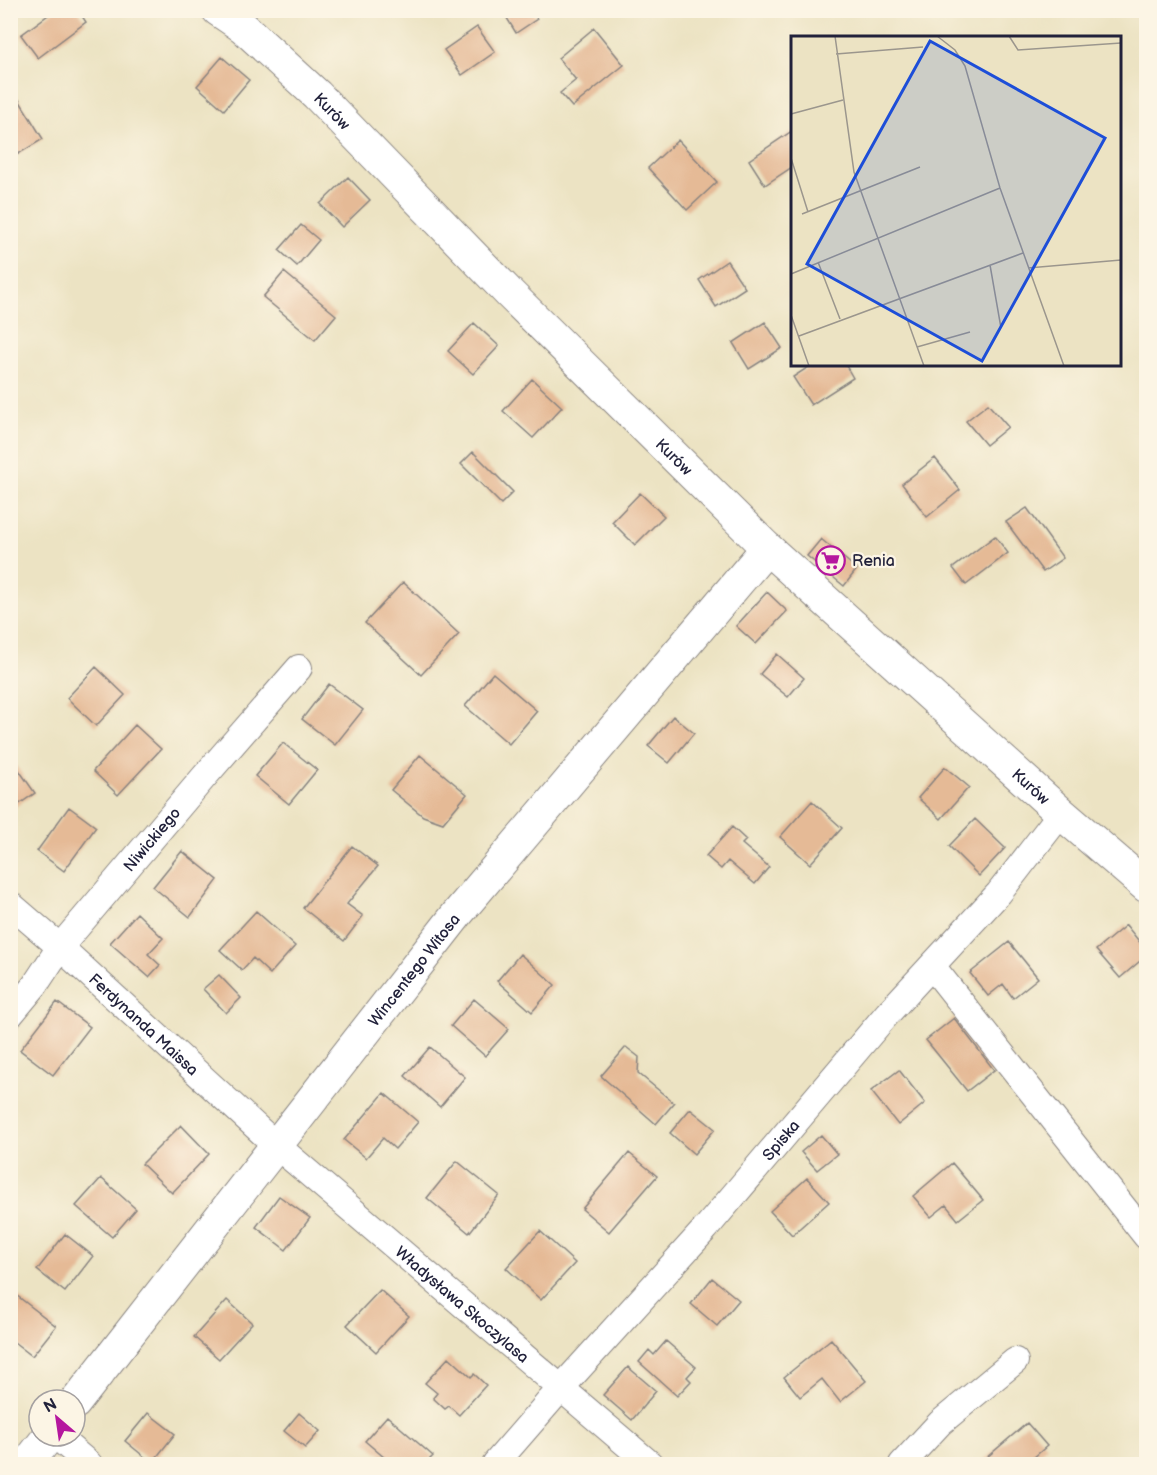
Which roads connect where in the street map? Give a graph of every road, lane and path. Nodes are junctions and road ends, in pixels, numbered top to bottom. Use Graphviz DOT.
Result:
graph roads {
  1 [pos="218,10"];
  2 [pos="767,548"];
  3 [pos="299,668"];
  4 [pos="1061,813"];
  5 [pos="1146,886"];
  6 [pos="10,904"];
  7 [pos="60,947"];
  8 [pos="932,966"];
  9 [pos="10,1015"];
  10 [pos="277,1146"];
  11 [pos="1146,1236"];
  12 [pos="1015,1361"];
  13 [pos="87,1388"];
  14 [pos="561,1388"];
  15 [pos="40,1448"];
  16 [pos="70,1448"];
  17 [pos="27,1464"];
  18 [pos="89,1464"];
  19 [pos="495,1464"];
  20 [pos="650,1464"];
  21 [pos="902,1464"];
  1 -- 2 [label="street, Kurów"];
  2 -- 4 [label="street, Kurów"];
  2 -- 10 [label="street, Wincentego Witosa"];
  3 -- 7 [label="street, Niwickiego"];
  4 -- 5 [label="street, Kurów"];
  4 -- 8 [label="street, Spiska"];
  6 -- 7 [label="street, Ferdynanda Maissa"];
  7 -- 9 [label="street, Niwickiego"];
  7 -- 10 [label="street, Ferdynanda Maissa"];
  8 -- 11 [label="street"];
  8 -- 14 [label="street, Spiska"];
  10 -- 13 [label="street, Wincentego Witosa"];
  10 -- 14 [label="street, Władysława Skoczylasa"];
  12 -- 21 [label="street"];
  14 -- 19 [label="street, Spiska"];
  14 -- 20 [label="street, Władysława Skoczylasa"];
  15 -- 17 [label="street"];
  16 -- 18 [label="street"];
}
